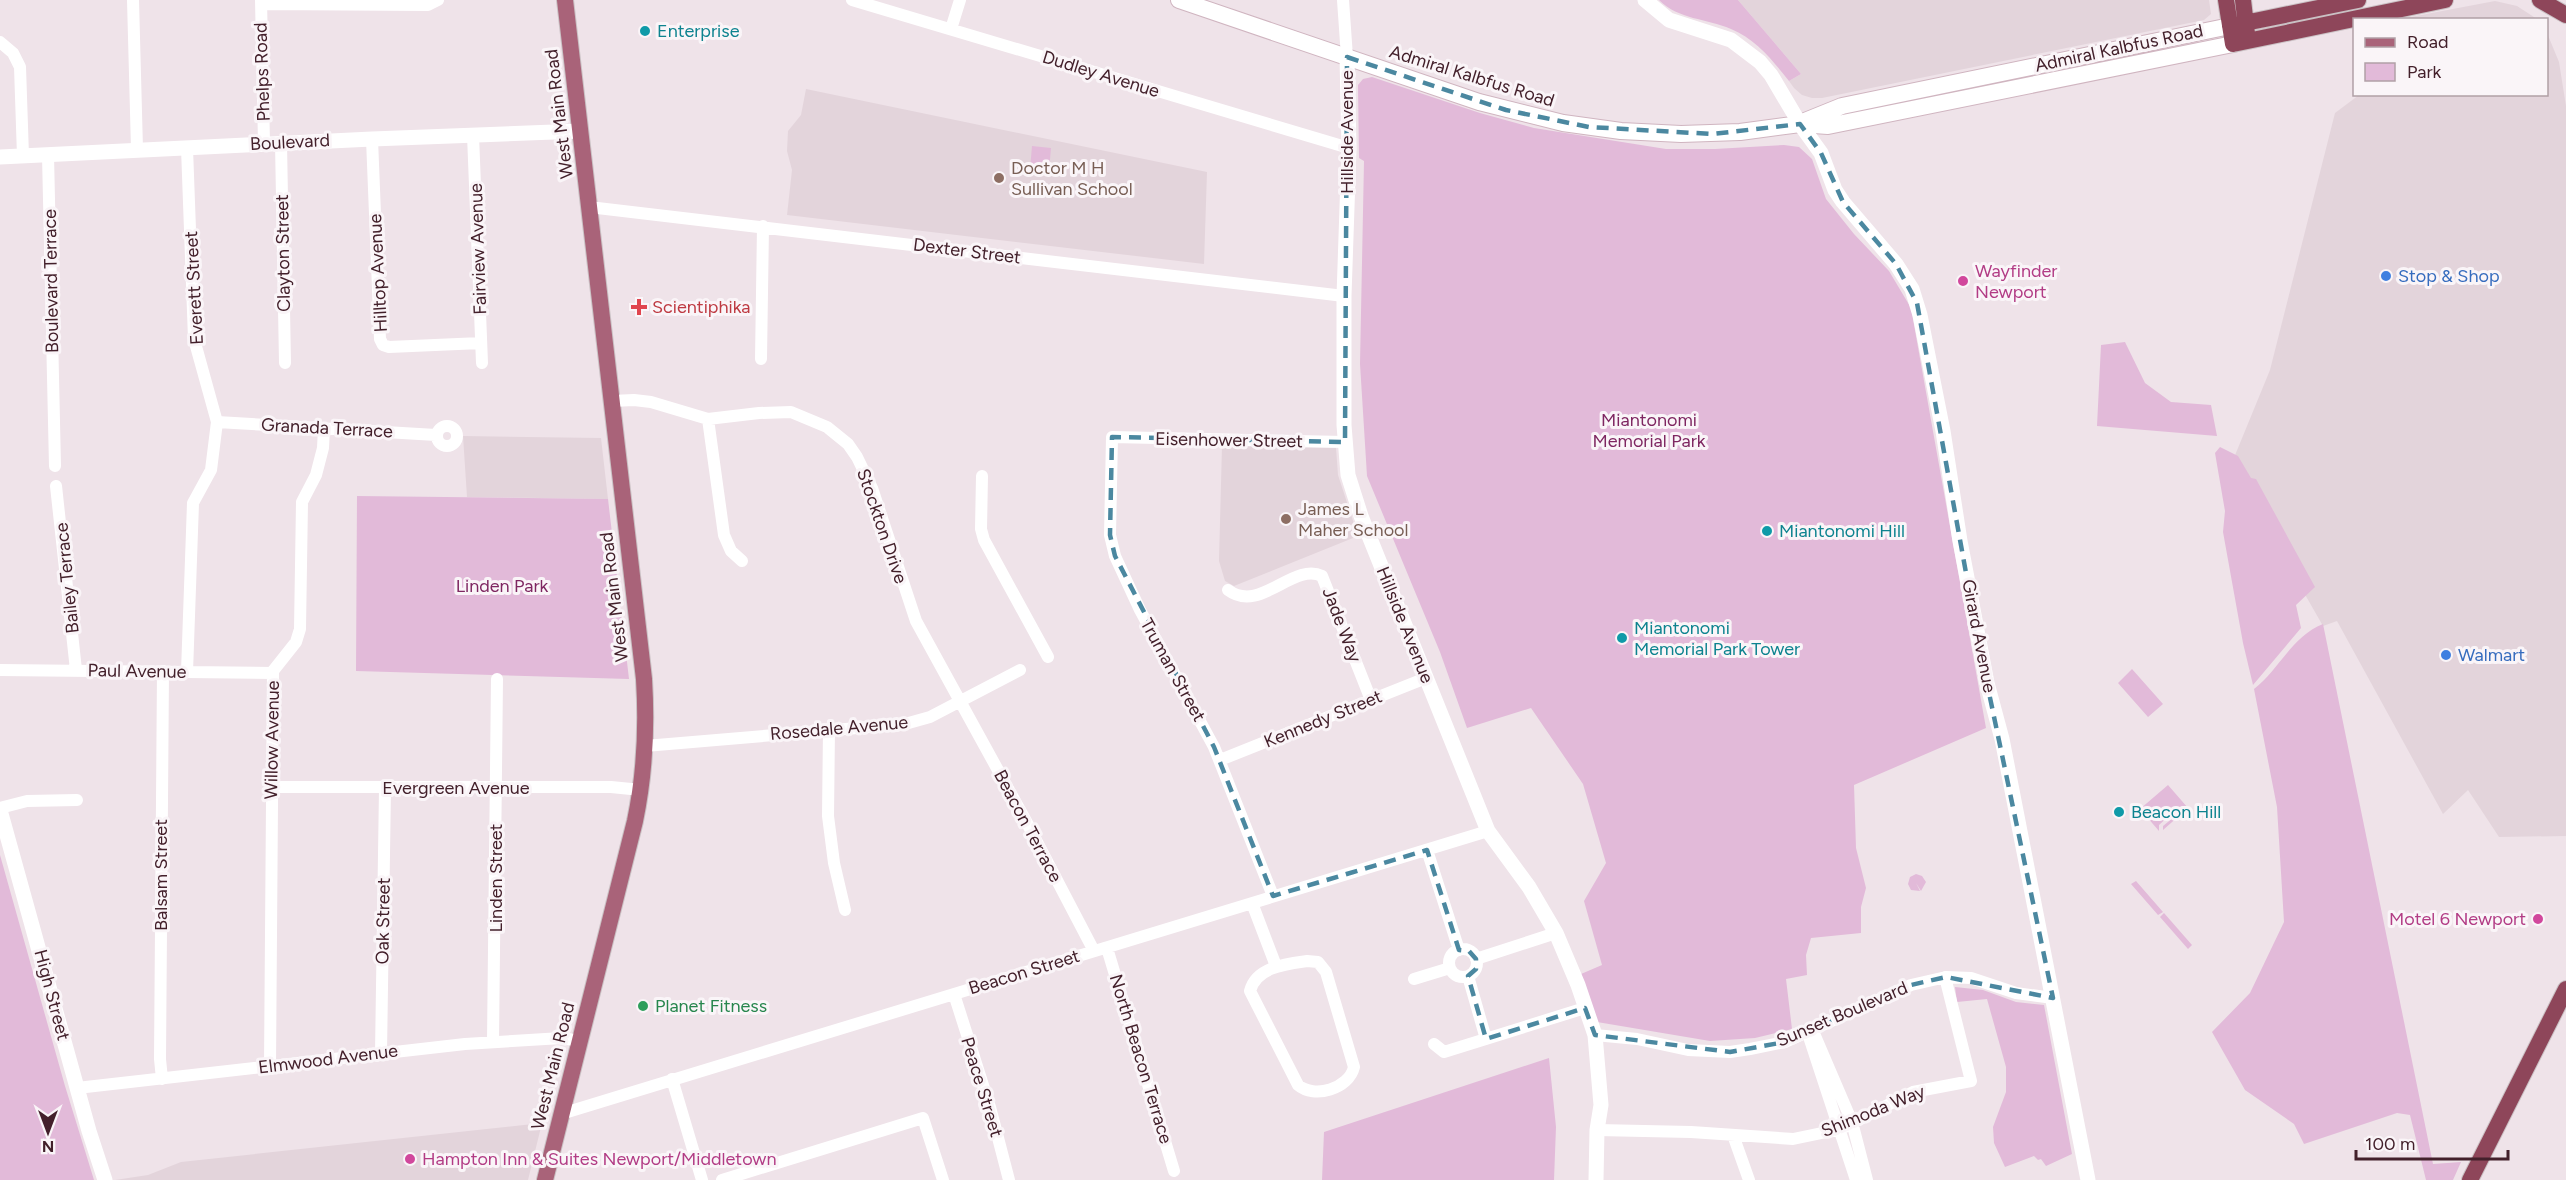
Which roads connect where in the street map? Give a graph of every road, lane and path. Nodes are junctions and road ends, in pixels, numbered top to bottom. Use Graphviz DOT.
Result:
graph roads {
  1 [pos="133,0"];
  2 [pos="438,0"];
  3 [pos="565,0"];
  4 [pos="852,0"];
  5 [pos="960,0"];
  6 [pos="1179,0"];
  7 [pos="1343,0"];
  8 [pos="1645,0"];
  9 [pos="2226,0"];
  10 [pos="2243,0"];
  11 [pos="2358,0"];
  12 [pos="2445,0"];
  13 [pos="2540,0"];
  14 [pos="2561,0"];
  15 [pos="261,2"];
  16 [pos="2566,10"];
  17 [pos="2566,15"];
  18 [pos="2358,18"];
  19 [pos="2353,19"];
  20 [pos="2238,25"];
  21 [pos="951,29"];
  22 [pos="0,42"];
  23 [pos="2241,42"];
  24 [pos="1347,57"];
  25 [pos="1800,124"];
  26 [pos="580,131"];
  27 [pos="473,135"];
  28 [pos="372,139"];
  29 [pos="264,143"];
  30 [pos="281,143"];
  31 [pos="187,148"];
  32 [pos="1349,148"];
  33 [pos="137,149"];
  34 [pos="48,155"];
  35 [pos="23,156"];
  36 [pos="0,157"];
  37 [pos="589,207"];
  38 [pos="763,226"];
  39 [pos="1344,296"];
  40 [pos="481,344"];
  41 [pos="761,359"];
  42 [pos="285,363"];
  43 [pos="482,363"];
  44 [pos="612,401"];
  45 [pos="708,419"];
  46 [pos="217,422"];
  47 [pos="324,428"];
  48 [pos="436,435"];
  49 [pos="1112,437"];
  50 [pos="1345,442"];
  51 [pos="55,466"];
  52 [pos="982,476"];
  53 [pos="56,486"];
  54 [pos="742,561"];
  55 [pos="1228,590"];
  56 [pos="1046,652"];
  57 [pos="0,670"];
  58 [pos="76,670"];
  59 [pos="1020,670"];
  60 [pos="163,672"];
  61 [pos="187,672"];
  62 [pos="273,673"];
  63 [pos="1426,678"];
  64 [pos="497,679"];
  65 [pos="1371,700"];
  66 [pos="959,702"];
  67 [pos="829,729"];
  68 [pos="645,746"];
  69 [pos="1220,760"];
  70 [pos="272,787"];
  71 [pos="496,787"];
  72 [pos="385,788"];
  73 [pos="641,790"];
  74 [pos="77,800"];
  75 [pos="0,809"];
  76 [pos="1488,831"];
  77 [pos="1427,850"];
  78 [pos="1273,896"];
  79 [pos="1252,903"];
  80 [pos="845,910"];
  81 [pos="1556,933"];
  82 [pos="1101,950"];
  83 [pos="1459,950"];
  84 [pos="1476,958"];
  85 [pos="1276,966"];
  86 [pos="1450,968"];
  87 [pos="1468,976"];
  88 [pos="1946,977"];
  89 [pos="1414,979"];
  90 [pos="2566,989"];
  91 [pos="954,994"];
  92 [pos="2053,998"];
  93 [pos="1585,1008"];
  94 [pos="1810,1032"];
  95 [pos="1595,1035"];
  96 [pos="1486,1039"];
  97 [pos="493,1041"];
  98 [pos="580,1041"];
  99 [pos="1434,1044"];
  100 [pos="381,1053"];
  101 [pos="270,1066"];
  102 [pos="162,1079"];
  103 [pos="672,1080"];
  104 [pos="77,1088"];
  105 [pos="561,1114"];
  106 [pos="1852,1122"];
  107 [pos="1841,1129"];
  108 [pos="1597,1130"];
  109 [pos="1733,1135"];
  110 [pos="1174,1171"];
  111 [pos="942,1179"];
  112 [pos="105,1180"];
  113 [pos="545,1180"];
  114 [pos="702,1180"];
  115 [pos="722,1180"];
  116 [pos="1009,1180"];
  117 [pos="1596,1180"];
  118 [pos="1749,1180"];
  119 [pos="1856,1180"];
  120 [pos="1867,1180"];
  121 [pos="2088,1180"];
  122 [pos="2470,1180"];
  1 -- 33 [label="street"];
  2 -- 15 [label="street"];
  3 -- 26 [label="main road, West Main Road"];
  4 -- 21 [label="street, Dudley Avenue"];
  5 -- 21 [label="street"];
  6 -- 24 [label="main road, Admiral Kalbfus Road"];
  7 -- 24 [label="street, Hillside Avenue"];
  8 -- 25 [label="street, Girard Avenue"];
  9 -- 20 [label="highway"];
  10 -- 20 [label="highway"];
  11 -- 20 [label="highway, Admiral Kalbfus Road"];
  12 -- 18 [label="highway, Admiral Kalbfus Road"];
  13 -- 17 [label="highway"];
  14 -- 16 [label="highway"];
  15 -- 29 [label="street, Phelps Road"];
  19 -- 23 [label="highway, Admiral Kalbfus Road"];
  20 -- 23 [label="highway"];
  20 -- 25 [label="main road, Admiral Kalbfus Road"];
  21 -- 32 [label="street, Dudley Avenue"];
  22 -- 35 [label="street"];
  23 -- 25 [label="main road, Admiral Kalbfus Road"];
  24 -- 25 [label="main road, Admiral Kalbfus Road"];
  24 -- 32 [label="street, Hillside Avenue"];
  25 -- 92 [label="street, Girard Avenue"];
  26 -- 27 [label="street, Boulevard"];
  26 -- 37 [label="main road, West Main Road"];
  27 -- 28 [label="street, Boulevard"];
  27 -- 40 [label="street, Fairview Avenue"];
  28 -- 30 [label="street, Boulevard"];
  28 -- 40 [label="street, Hilltop Avenue"];
  29 -- 30 [label="street, Boulevard"];
  29 -- 31 [label="street, Boulevard"];
  30 -- 42 [label="street, Clayton Street"];
  31 -- 33 [label="street, Boulevard"];
  31 -- 46 [label="street, Everett Street"];
  32 -- 39 [label="street, Hillside Avenue"];
  33 -- 34 [label="street, Boulevard"];
  34 -- 35 [label="street, Boulevard"];
  34 -- 51 [label="street, Boulevard Terrace"];
  35 -- 36 [label="street, Boulevard"];
  37 -- 38 [label="street, Dexter Street"];
  37 -- 44 [label="main road, West Main Road"];
  38 -- 39 [label="street, Dexter Street"];
  38 -- 41 [label="street"];
  39 -- 50 [label="street, Hillside Avenue"];
  40 -- 43 [label="street, Fairview Avenue"];
  44 -- 45 [label="street, Stockton Drive"];
  44 -- 68 [label="main road, West Main Road"];
  45 -- 54 [label="street"];
  45 -- 66 [label="street, Stockton Drive"];
  46 -- 47 [label="street, Granada Terrace"];
  46 -- 61 [label="street, Everett Street"];
  47 -- 48 [label="street, Granada Terrace"];
  47 -- 62 [label="street, Willow Avenue"];
  49 -- 50 [label="street, Eisenhower Street"];
  49 -- 69 [label="street, Truman Street"];
  50 -- 63 [label="street, Hillside Avenue"];
  52 -- 56 [label="street"];
  53 -- 58 [label="street, Bailey Terrace"];
  55 -- 65 [label="street, Jade Way"];
  57 -- 58 [label="street, Paul Avenue"];
  58 -- 60 [label="street, Paul Avenue"];
  59 -- 66 [label="street, Rosedale Avenue"];
  60 -- 61 [label="street, Paul Avenue"];
  60 -- 102 [label="street, Balsam Street"];
  61 -- 62 [label="street, Paul Avenue"];
  62 -- 70 [label="street, Willow Avenue"];
  63 -- 65 [label="street, Kennedy Street"];
  63 -- 76 [label="street, Hillside Avenue"];
  64 -- 71 [label="street, Linden Street"];
  65 -- 69 [label="street, Kennedy Street"];
  66 -- 67 [label="street, Rosedale Avenue"];
  66 -- 82 [label="street, Beacon Terrace"];
  67 -- 68 [label="street, Rosedale Avenue"];
  67 -- 80 [label="street"];
  68 -- 73 [label="main road, West Main Road"];
  69 -- 78 [label="street, Truman Street"];
  70 -- 72 [label="street, Evergreen Avenue"];
  70 -- 101 [label="street, Willow Avenue"];
  71 -- 72 [label="street, Evergreen Avenue"];
  71 -- 73 [label="street, Evergreen Avenue"];
  71 -- 97 [label="street, Linden Street"];
  72 -- 100 [label="street, Oak Street"];
  73 -- 98 [label="main road, West Main Road"];
  74 -- 75 [label="street"];
  75 -- 104 [label="street, High Street"];
  76 -- 77 [label="street, Beacon Street"];
  76 -- 81 [label="street, Hillside Avenue"];
  77 -- 78 [label="street, Beacon Street"];
  77 -- 83 [label="street"];
  78 -- 79 [label="street, Beacon Street"];
  79 -- 82 [label="street, Beacon Street"];
  79 -- 85 [label="street"];
  81 -- 84 [label="street"];
  81 -- 93 [label="street, Hillside Avenue"];
  82 -- 91 [label="street, Beacon Street"];
  82 -- 110 [label="street, North Beacon Terrace"];
  83 -- 84 [label="street"];
  83 -- 86 [label="street"];
  84 -- 87 [label="street"];
  85 -- 85 [label="street"];
  86 -- 87 [label="street"];
  86 -- 89 [label="street"];
  87 -- 96 [label="street"];
  88 -- 92 [label="street, Sunset Boulevard"];
  88 -- 94 [label="street, Sunset Boulevard"];
  88 -- 106 [label="street, Shimoda Way"];
  90 -- 122 [label="highway"];
  91 -- 103 [label="street, Beacon Street"];
  91 -- 116 [label="street, Peace Street"];
  92 -- 121 [label="street, Girard Avenue"];
  93 -- 95 [label="street, Hillside Avenue"];
  93 -- 96 [label="street"];
  94 -- 95 [label="street, Sunset Boulevard"];
  94 -- 106 [label="street"];
  94 -- 107 [label="street"];
  95 -- 108 [label="street, Hillside Avenue"];
  96 -- 99 [label="street"];
  97 -- 98 [label="street, Elmwood Avenue"];
  97 -- 100 [label="street, Elmwood Avenue"];
  98 -- 105 [label="main road, West Main Road"];
  100 -- 101 [label="street, Elmwood Avenue"];
  101 -- 102 [label="street, Elmwood Avenue"];
  102 -- 104 [label="street, Elmwood Avenue"];
  103 -- 105 [label="street, Beacon Street"];
  103 -- 114 [label="street"];
  104 -- 112 [label="street, High Street"];
  105 -- 113 [label="main road, West Main Road"];
  106 -- 107 [label="street, Shimoda Way"];
  106 -- 120 [label="street"];
  107 -- 109 [label="street, Shimoda Way"];
  107 -- 119 [label="street"];
  108 -- 109 [label="street, Shimoda Way"];
  108 -- 117 [label="street, Hillside Avenue"];
  109 -- 118 [label="street"];
  111 -- 115 [label="street"];
}
